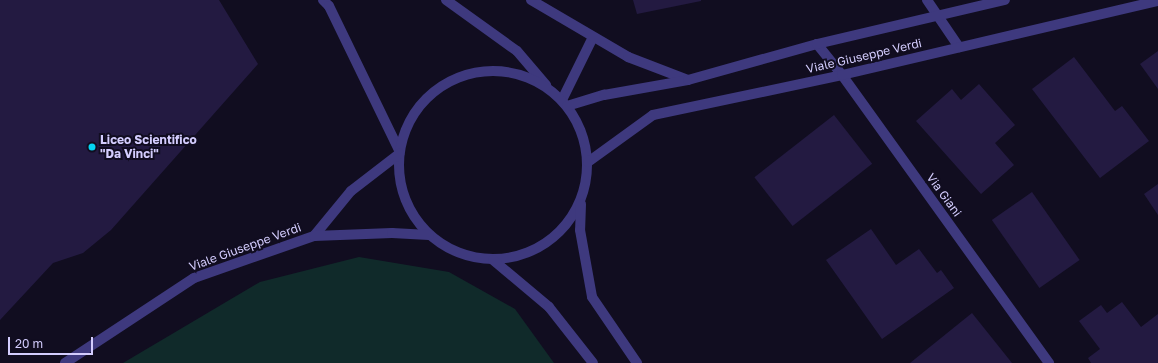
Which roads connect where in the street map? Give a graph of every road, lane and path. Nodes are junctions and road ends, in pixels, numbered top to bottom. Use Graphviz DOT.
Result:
graph roads {
  1 [pos="323,0"];
  2 [pos="446,0"];
  3 [pos="530,0"];
  4 [pos="927,0"];
  5 [pos="1004,0"];
  6 [pos="1158,1"];
  7 [pos="937,15"];
  8 [pos="593,37"];
  9 [pos="817,44"];
  10 [pos="959,47"];
  11 [pos="842,75"];
  12 [pos="688,80"];
  13 [pos="548,88"];
  14 [pos="564,103"];
  15 [pos="399,152"];
  16 [pos="588,162"];
  17 [pos="581,201"];
  18 [pos="314,236"];
  19 [pos="429,236"];
  20 [pos="493,260"];
  21 [pos="65,363"];
  22 [pos="593,363"];
  23 [pos="637,363"];
  24 [pos="1049,363"];
  1 -- 15 [label="street"];
  2 -- 13 [label="street"];
  3 -- 8 [label="street"];
  4 -- 7 [label="street"];
  5 -- 7 [label="street, Viale Giuseppe Verdi"];
  6 -- 10 [label="street, Viale Giuseppe Verdi"];
  7 -- 9 [label="street, Viale Giuseppe Verdi"];
  7 -- 10 [label="street"];
  8 -- 12 [label="street"];
  8 -- 14 [label="street"];
  9 -- 11 [label="street, Via Giani"];
  9 -- 12 [label="street, Viale Giuseppe Verdi"];
  10 -- 11 [label="street, Viale Giuseppe Verdi"];
  11 -- 16 [label="street, Viale Giuseppe Verdi"];
  11 -- 24 [label="street, Via Giani"];
  12 -- 14 [label="street, Viale Giuseppe Verdi"];
  13 -- 14 [label="street, Viale Giuseppe Verdi"];
  13 -- 15 [label="street, Viale Giuseppe Verdi"];
  14 -- 16 [label="street, Viale Giuseppe Verdi"];
  15 -- 18 [label="street, Viale Giuseppe Verdi"];
  15 -- 19 [label="street, Viale Giuseppe Verdi"];
  16 -- 17 [label="street, Viale Giuseppe Verdi"];
  17 -- 20 [label="street, Viale Giuseppe Verdi"];
  17 -- 23 [label="street"];
  18 -- 19 [label="street, Viale Giuseppe Verdi"];
  18 -- 21 [label="street, Viale Giuseppe Verdi"];
  19 -- 20 [label="street, Viale Giuseppe Verdi"];
  20 -- 22 [label="street"];
}
